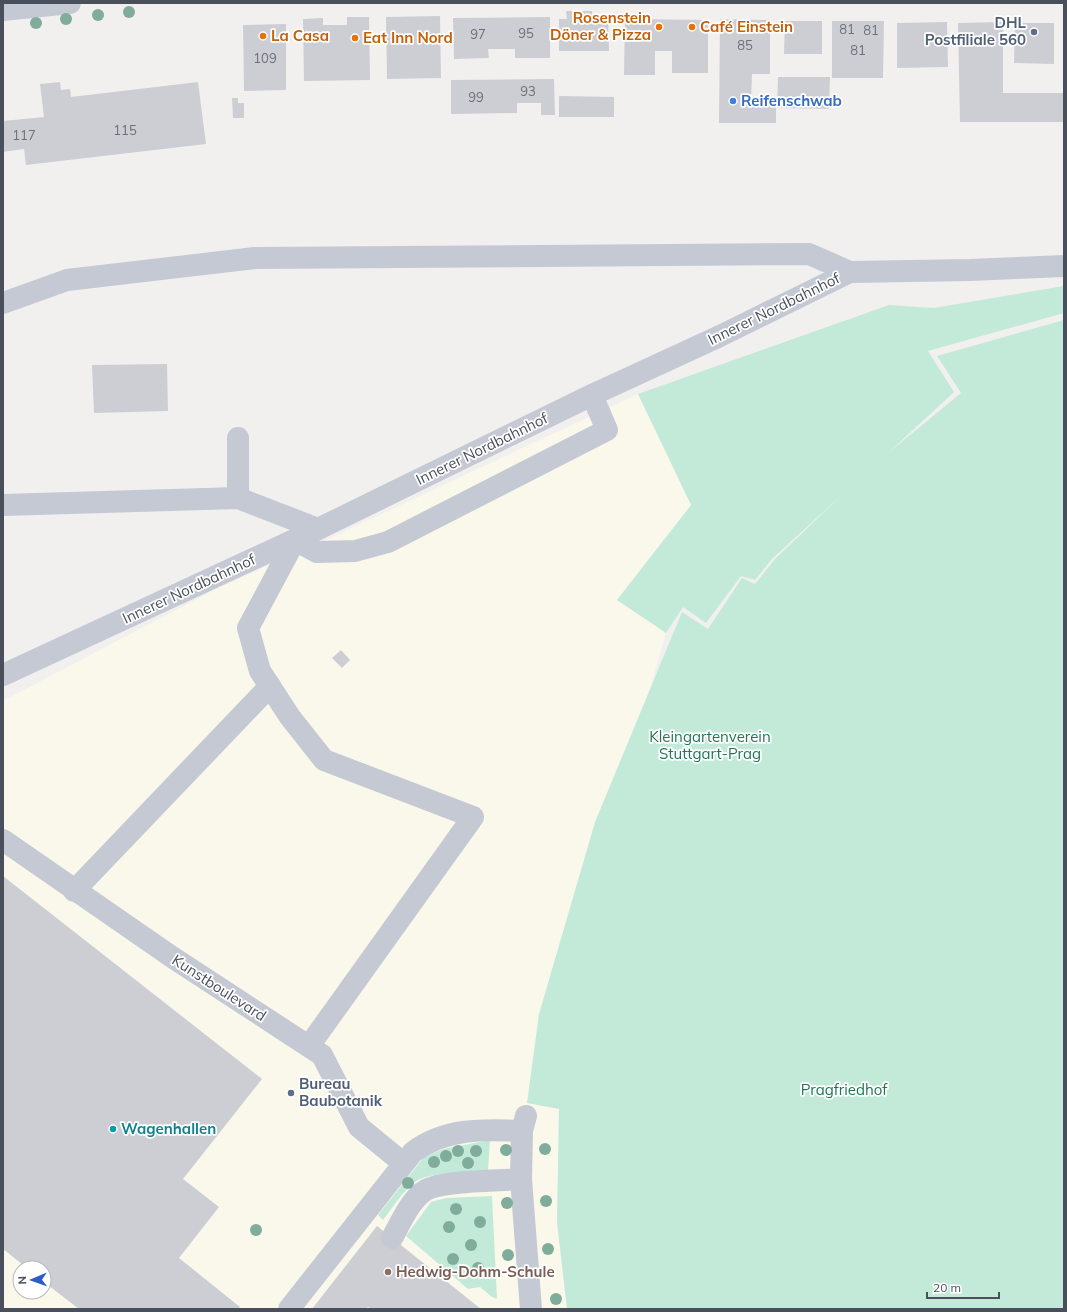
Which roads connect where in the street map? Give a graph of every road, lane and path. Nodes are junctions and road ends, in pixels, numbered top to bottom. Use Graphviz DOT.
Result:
graph roads {
  1 [pos="70,3"];
  2 [pos="3,10"];
  3 [pos="1064,266"];
  4 [pos="850,272"];
  5 [pos="3,303"];
  6 [pos="592,395"];
  7 [pos="238,438"];
  8 [pos="238,498"];
  9 [pos="3,505"];
  10 [pos="318,529"];
  11 [pos="294,540"];
  12 [pos="3,675"];
  13 [pos="270,686"];
  14 [pos="3,840"];
  15 [pos="74,891"];
  16 [pos="309,1046"];
  17 [pos="403,1163"];
  18 [pos="521,1179"];
  19 [pos="392,1238"];
  20 [pos="289,1309"];
  21 [pos="530,1309"];
  1 -- 2 [label="street"];
  3 -- 4 [label="street, Innerer Nordbahnhof"];
  4 -- 5 [label="street"];
  4 -- 6 [label="street, Innerer Nordbahnhof"];
  6 -- 10 [label="street, Innerer Nordbahnhof"];
  6 -- 11 [label="street"];
  7 -- 8 [label="street"];
  8 -- 9 [label="street"];
  8 -- 10 [label="street"];
  10 -- 11 [label="street, Innerer Nordbahnhof"];
  11 -- 12 [label="street, Innerer Nordbahnhof"];
  11 -- 13 [label="street"];
  13 -- 15 [label="street"];
  13 -- 16 [label="street"];
  14 -- 15 [label="street, Kunstboulevard"];
  15 -- 16 [label="street, Kunstboulevard"];
  16 -- 17 [label="street, Kunstboulevard"];
  17 -- 18 [label="street"];
  17 -- 20 [label="street"];
  18 -- 19 [label="street"];
  18 -- 21 [label="street"];
}
